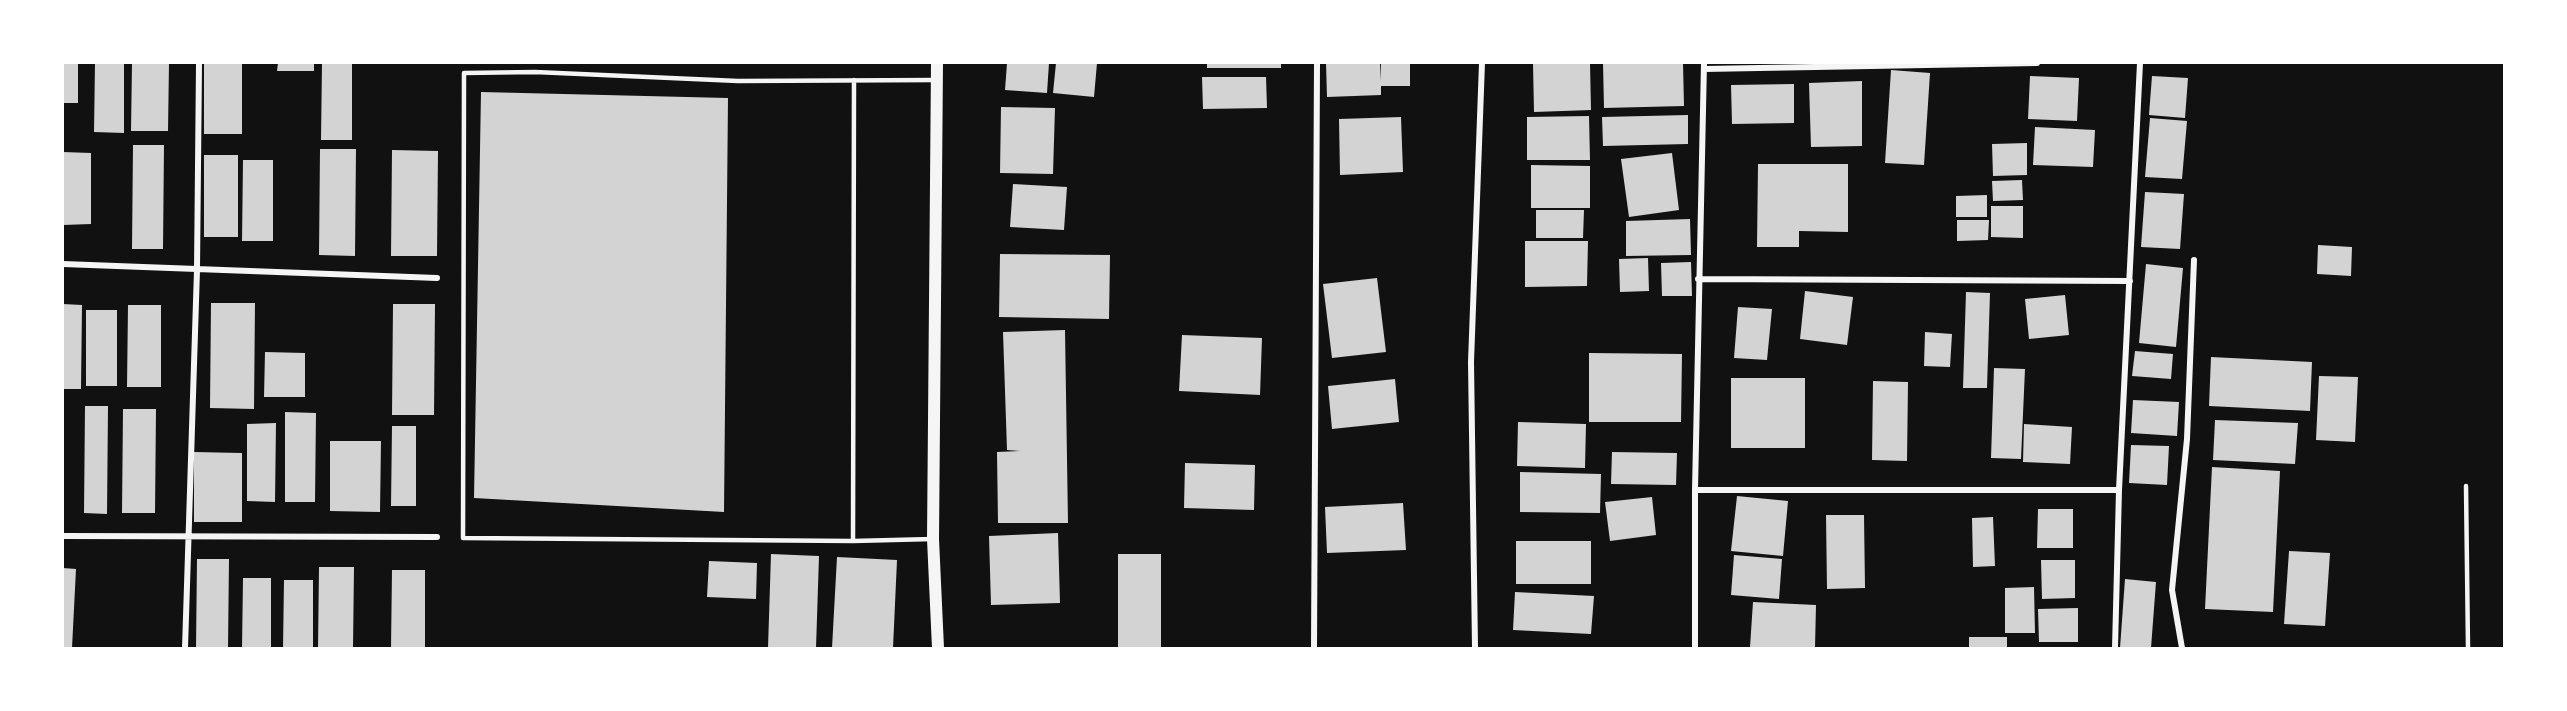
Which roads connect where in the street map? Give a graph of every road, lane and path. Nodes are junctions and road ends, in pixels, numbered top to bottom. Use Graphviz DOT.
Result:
graph roads {
  1 [pos="199,63"];
  2 [pos="937,63"];
  3 [pos="1317,63"];
  4 [pos="1482,63"];
  5 [pos="2037,63"];
  6 [pos="2140,63"];
  7 [pos="1704,66"];
  8 [pos="854,80"];
  9 [pos="936,80"];
  10 [pos="2194,260"];
  11 [pos="63,264"];
  12 [pos="197,270"];
  13 [pos="437,278"];
  14 [pos="1698,279"];
  15 [pos="2130,281"];
  16 [pos="2466,486"];
  17 [pos="1695,490"];
  18 [pos="2119,490"];
  19 [pos="187,535"];
  20 [pos="63,536"];
  21 [pos="437,537"];
  22 [pos="933,539"];
  23 [pos="853,541"];
  24 [pos="185,648"];
  25 [pos="938,648"];
  26 [pos="1314,648"];
  27 [pos="1475,648"];
  28 [pos="1695,648"];
  29 [pos="2115,648"];
  30 [pos="2182,648"];
  31 [pos="2468,648"];
  1 -- 12 [label="street"];
  2 -- 9 [label="main road"];
  3 -- 26 [label="street"];
  4 -- 27 [label="street"];
  5 -- 7 [label="street"];
  6 -- 15 [label="street"];
  7 -- 14 [label="street"];
  8 -- 9 [label="lane"];
  8 -- 23 [label="lane"];
  8 -- 23 [label="lane"];
  9 -- 22 [label="main road"];
  10 -- 30 [label="street"];
  11 -- 12 [label="street"];
  12 -- 13 [label="street"];
  12 -- 19 [label="street"];
  14 -- 15 [label="street"];
  14 -- 17 [label="street"];
  15 -- 18 [label="street"];
  16 -- 31 [label="lane"];
  17 -- 18 [label="street"];
  17 -- 28 [label="street"];
  18 -- 29 [label="street"];
  19 -- 20 [label="street"];
  19 -- 21 [label="street"];
  19 -- 24 [label="street"];
  22 -- 23 [label="lane"];
  22 -- 25 [label="main road"];
}
